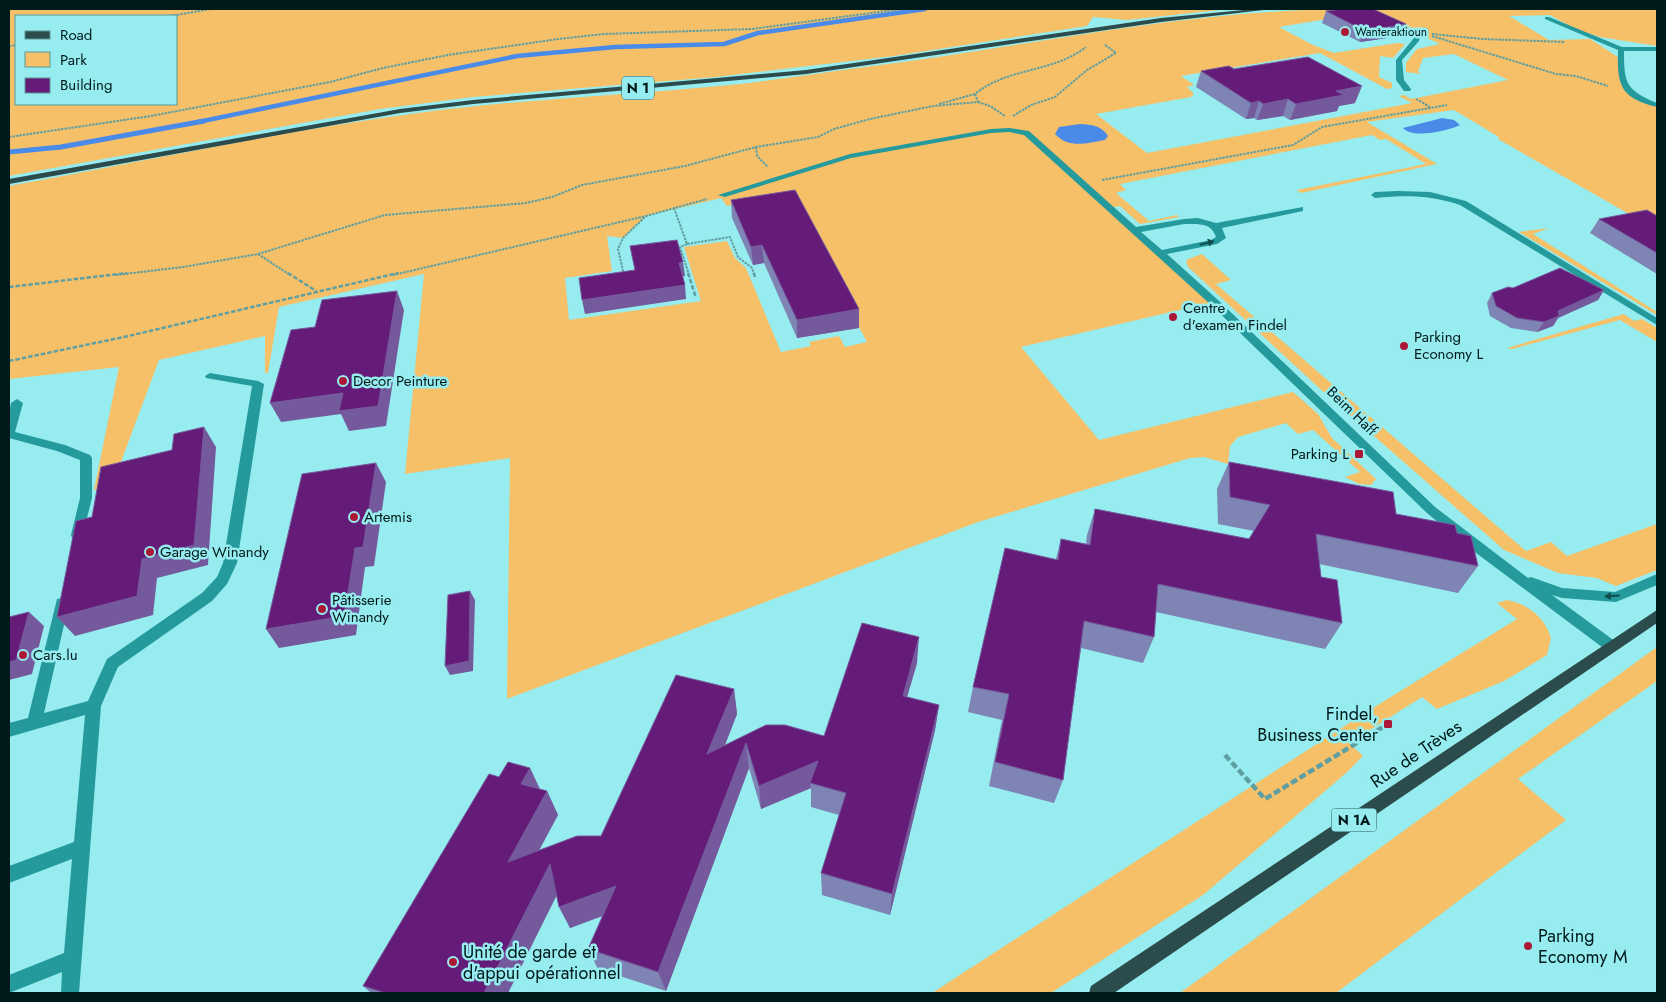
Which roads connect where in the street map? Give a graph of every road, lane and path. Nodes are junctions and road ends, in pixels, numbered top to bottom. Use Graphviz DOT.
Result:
graph roads {
  1 [pos="210,9"];
  2 [pos="901,9"];
  3 [pos="1270,9"];
  4 [pos="1360,9"];
  5 [pos="176,15"];
  6 [pos="1547,18"];
  7 [pos="1101,41"];
  8 [pos="1565,42"];
  9 [pos="1089,46"];
  10 [pos="1621,49"];
  11 [pos="1657,49"];
  12 [pos="1407,89"];
  13 [pos="1626,89"];
  14 [pos="975,94"];
  15 [pos="978,102"];
  16 [pos="1447,104"];
  17 [pos="1657,105"];
  18 [pos="933,106"];
  19 [pos="9,137"];
  20 [pos="756,147"];
  21 [pos="774,178"];
  22 [pos="9,182"];
  23 [pos="1084,183"];
  24 [pos="722,194"];
  25 [pos="1375,195"];
  26 [pos="674,208"];
  27 [pos="1300,209"];
  28 [pos="646,216"];
  29 [pos="1216,226"];
  30 [pos="1135,230"];
  31 [pos="687,244"];
  32 [pos="1160,253"];
  33 [pos="258,254"];
  34 [pos="755,277"];
  35 [pos="625,280"];
  36 [pos="9,287"];
  37 [pos="316,291"];
  38 [pos="696,298"];
  39 [pos="1657,322"];
  40 [pos="9,360"];
  41 [pos="210,376"];
  42 [pos="17,403"];
  43 [pos="75,545"];
  44 [pos="1517,578"];
  45 [pos="1657,579"];
  46 [pos="64,592"];
  47 [pos="1657,616"];
  48 [pos="1610,646"];
  49 [pos="93,706"];
  50 [pos="34,723"];
  51 [pos="1388,724"];
  52 [pos="9,730"];
  53 [pos="1226,755"];
  54 [pos="82,847"];
  55 [pos="9,874"];
  56 [pos="73,959"];
  57 [pos="9,984"];
  58 [pos="70,993"];
  59 [pos="1098,993"];
  1 -- 5 [label="path"];
  2 -- 19 [label="path"];
  3 -- 22 [label="main road, N 1"];
  4 -- 12 [label="street"];
  6 -- 10 [label="street"];
  7 -- 15 [label="path"];
  8 -- 13 [label="path"];
  9 -- 14 [label="path"];
  10 -- 11 [label="street"];
  10 -- 13 [label="street"];
  13 -- 17 [label="street"];
  14 -- 15 [label="path"];
  14 -- 18 [label="path"];
  15 -- 18 [label="path"];
  16 -- 23 [label="path"];
  18 -- 20 [label="path"];
  20 -- 21 [label="path"];
  20 -- 33 [label="path"];
  21 -- 23 [label="street, Beim Haff"];
  21 -- 24 [label="street, Beim Haff"];
  23 -- 30 [label="street, Beim Haff"];
  24 -- 26 [label="path"];
  25 -- 39 [label="street"];
  26 -- 28 [label="path"];
  26 -- 31 [label="path"];
  27 -- 29 [label="street"];
  28 -- 35 [label="path"];
  28 -- 37 [label="path"];
  29 -- 30 [label="street"];
  32 -- 29 [label="street, one-way"];
  30 -- 32 [label="street, Beim Haff"];
  31 -- 34 [label="path"];
  31 -- 38 [label="path"];
  32 -- 44 [label="street, Beim Haff"];
  33 -- 36 [label="path"];
  33 -- 37 [label="path"];
  37 -- 40 [label="path"];
  41 -- 49 [label="street"];
  42 -- 43 [label="street"];
  45 -- 44 [label="street, one-way"];
  44 -- 48 [label="street, Beim Haff"];
  46 -- 50 [label="street"];
  47 -- 48 [label="main road, Rue de Trèves / N 1A"];
  48 -- 59 [label="main road, Rue de Trèves / N 1A"];
  49 -- 50 [label="street"];
  49 -- 54 [label="street"];
  50 -- 52 [label="street"];
  51 -- 53 [label="path"];
  54 -- 55 [label="street"];
  54 -- 56 [label="street"];
  56 -- 57 [label="street"];
  56 -- 58 [label="street"];
}
